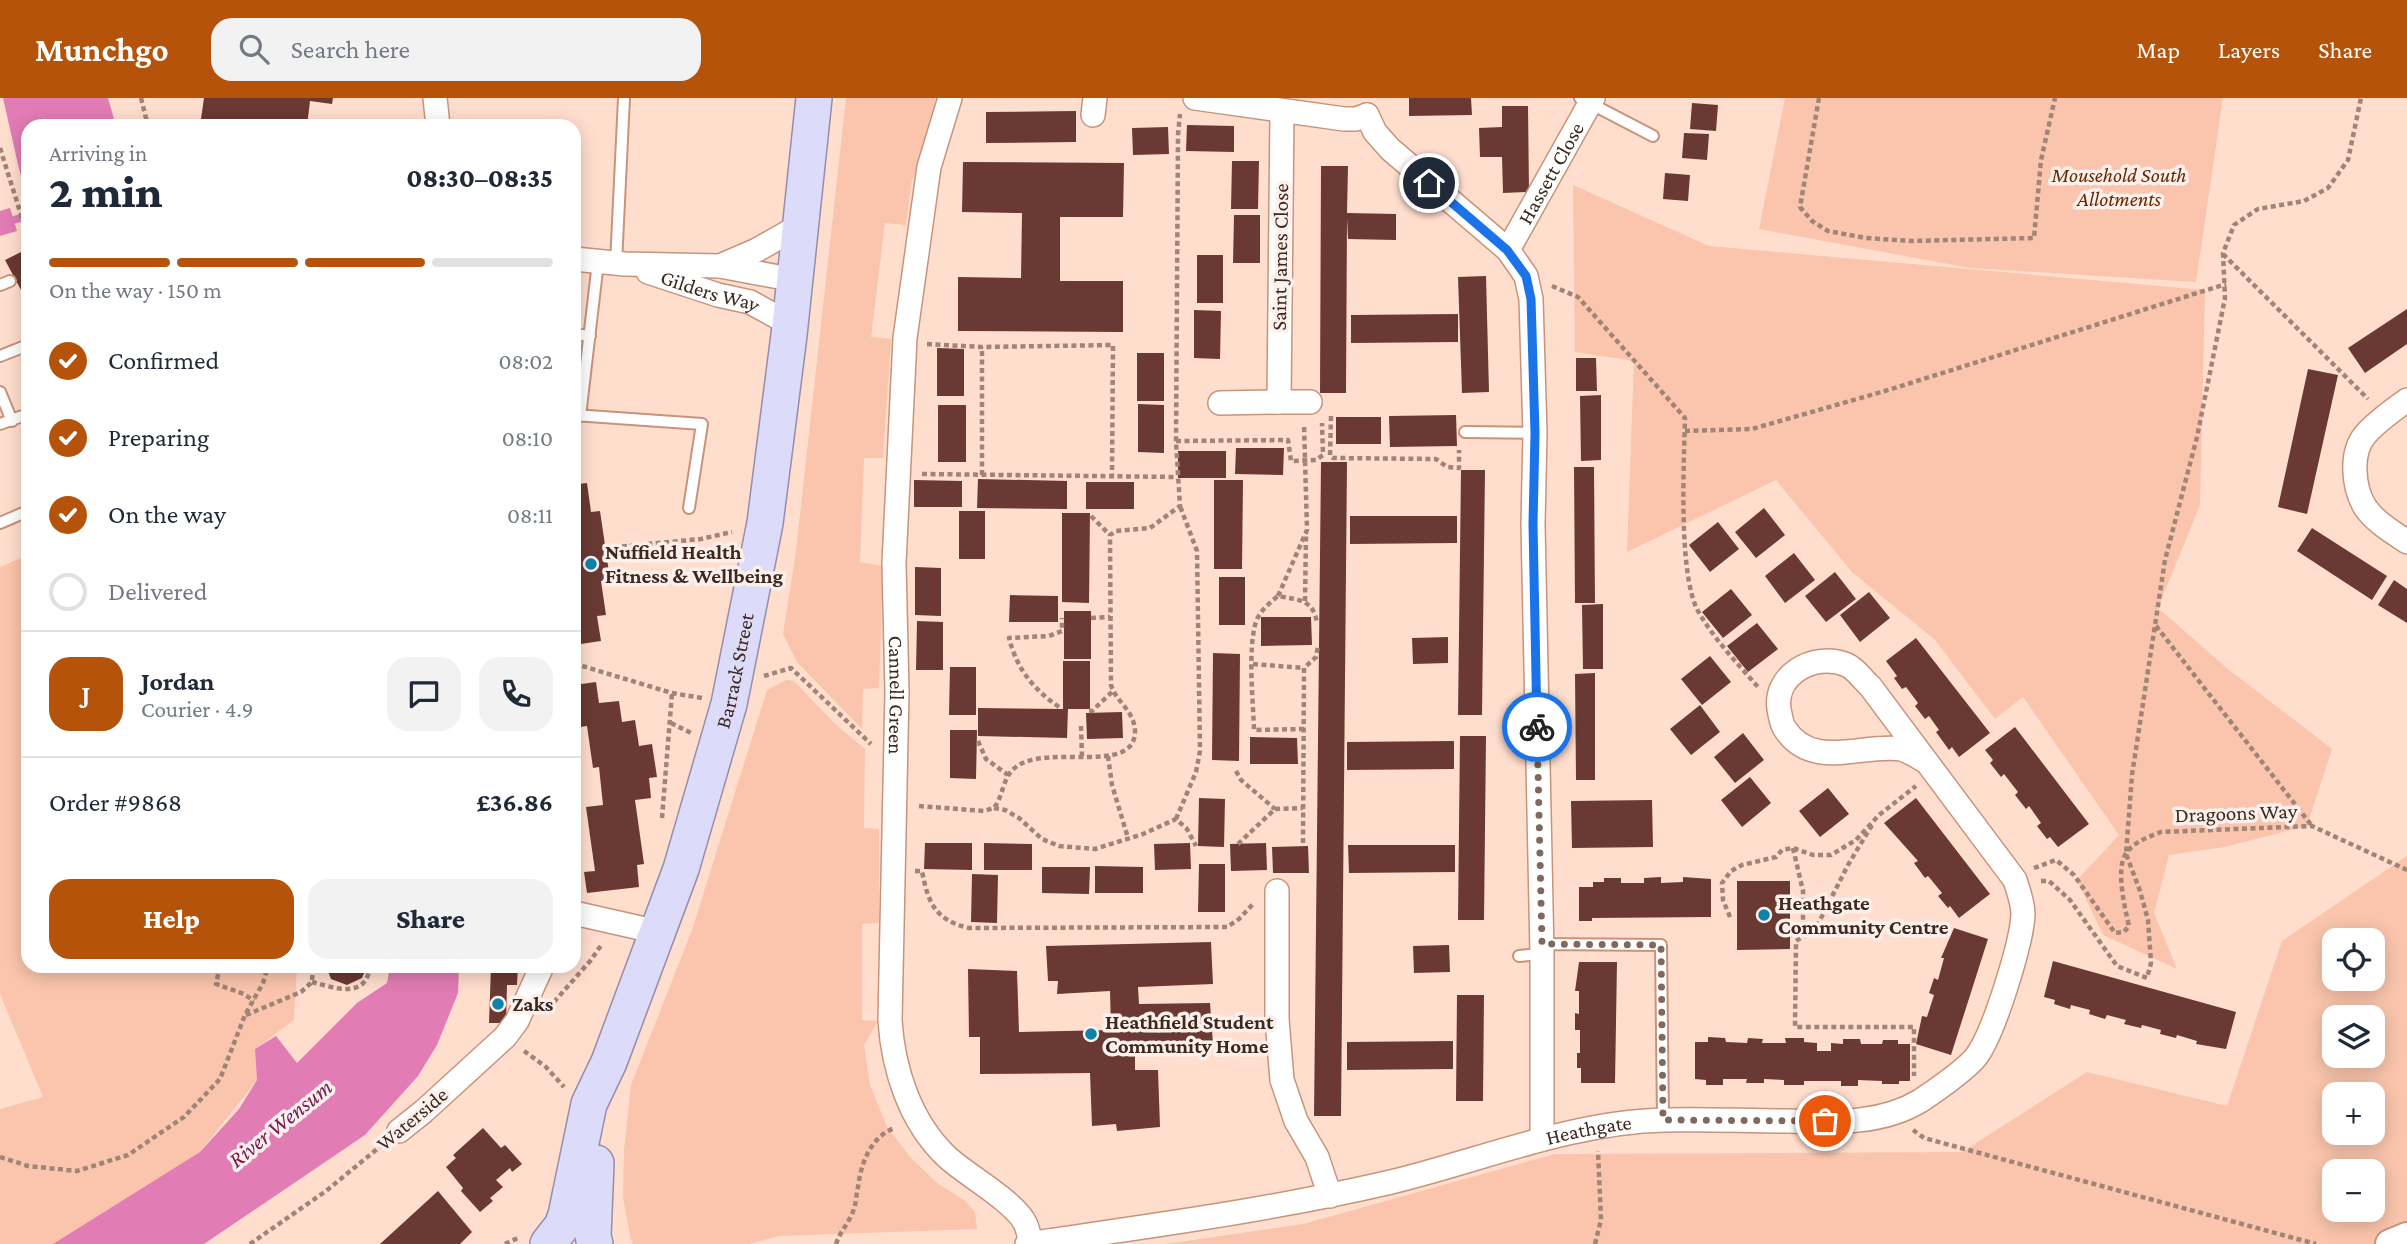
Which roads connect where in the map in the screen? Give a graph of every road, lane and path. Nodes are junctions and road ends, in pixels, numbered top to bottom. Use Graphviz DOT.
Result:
graph roads {
  1 [pos="141,98"];
  2 [pos="435,98"];
  3 [pos="624,98"];
  4 [pos="814,98"];
  5 [pos="950,98"];
  6 [pos="1819,98"];
  7 [pos="2055,98"];
  8 [pos="2361,98"];
  9 [pos="1588,99"];
  10 [pos="1188,104"];
  11 [pos="1372,106"];
  12 [pos="1282,112"];
  13 [pos="146,119"];
  14 [pos="437,119"];
  15 [pos="1653,136"];
  16 [pos="0,148"];
  17 [pos="21,214"];
  18 [pos="801,225"];
  19 [pos="1507,250"];
  20 [pos="2223,253"];
  21 [pos="581,260"];
  22 [pos="613,263"];
  23 [pos="720,267"];
  24 [pos="795,280"];
  25 [pos="2226,284"];
  26 [pos="1578,297"];
  27 [pos="790,324"];
  28 [pos="581,335"];
  29 [pos="590,336"];
  30 [pos="905,343"];
  31 [pos="982,347"];
  32 [pos="21,348"];
  33 [pos="0,356"];
  34 [pos="581,391"];
  35 [pos="0,392"];
  36 [pos="2407,400"];
  37 [pos="1279,402"];
  38 [pos="1220,403"];
  39 [pos="1317,408"];
  40 [pos="581,415"];
  41 [pos="2385,416"];
  42 [pos="6,422"];
  43 [pos="1685,431"];
  44 [pos="1465,432"];
  45 [pos="1535,433"];
  46 [pos="1176,441"];
  47 [pos="1305,460"];
  48 [pos="899,474"];
  49 [pos="982,475"];
  50 [pos="1112,476"];
  51 [pos="1177,477"];
  52 [pos="1180,506"];
  53 [pos="690,508"];
  54 [pos="21,514"];
  55 [pos="1091,516"];
  56 [pos="0,523"];
  57 [pos="1307,530"];
  58 [pos="741,531"];
  59 [pos="1110,535"];
  60 [pos="2407,542"];
  61 [pos="605,548"];
  62 [pos="1278,596"];
  63 [pos="1305,601"];
  64 [pos="1110,617"];
  65 [pos="1062,618"];
  66 [pos="1091,618"];
  67 [pos="1317,623"];
  68 [pos="2155,625"];
  69 [pos="1318,646"];
  70 [pos="1253,664"];
  71 [pos="581,666"];
  72 [pos="1304,668"];
  73 [pos="761,677"];
  74 [pos="1113,691"];
  75 [pos="672,693"];
  76 [pos="705,698"];
  77 [pos="1780,698"];
  78 [pos="1059,707"];
  79 [pos="1088,711"];
  80 [pos="671,723"];
  81 [pos="1082,726"];
  82 [pos="1304,729"];
  83 [pos="695,734"];
  84 [pos="978,741"];
  85 [pos="1082,756"];
  86 [pos="1108,757"];
  87 [pos="895,766"];
  88 [pos="1930,767"];
  89 [pos="1236,771"];
  90 [pos="1008,775"];
  91 [pos="894,804"];
  92 [pos="994,808"];
  93 [pos="1303,808"];
  94 [pos="1275,809"];
  95 [pos="1176,819"];
  96 [pos="1872,825"];
  97 [pos="2312,826"];
  98 [pos="661,831"];
  99 [pos="1128,838"];
  100 [pos="1303,843"];
  101 [pos="1238,844"];
  102 [pos="1196,846"];
  103 [pos="1793,848"];
  104 [pos="2126,854"];
  105 [pos="2407,870"];
  106 [pos="893,871"];
  107 [pos="2015,880"];
  108 [pos="1277,891"];
  109 [pos="581,915"];
  110 [pos="1730,917"];
  111 [pos="658,932"];
  112 [pos="1807,936"];
  113 [pos="1542,949"];
  114 [pos="1519,956"];
  115 [pos="218,973"];
  116 [pos="266,973"];
  117 [pos="313,973"];
  118 [pos="368,973"];
  119 [pos="539,973"];
  120 [pos="312,982"];
  121 [pos="254,1001"];
  122 [pos="245,1015"];
  123 [pos="534,1057"];
  124 [pos="609,1062"];
  125 [pos="561,1084"];
  126 [pos="1914,1104"];
  127 [pos="1890,1115"];
  128 [pos="1663,1120"];
  129 [pos="919,1121"];
  130 [pos="1598,1128"];
  131 [pos="399,1131"];
  132 [pos="1542,1139"];
  133 [pos="0,1157"];
  134 [pos="1330,1196"];
  135 [pos="2407,1237"];
  136 [pos="250,1244"];
  137 [pos="548,1244"];
  138 [pos="595,1244"];
  139 [pos="836,1244"];
  140 [pos="1029,1244"];
  141 [pos="1595,1244"];
  142 [pos="2316,1244"];
  143 [pos="2390,1244"];
  1 -- 13 [label="path"];
  2 -- 14 [label="street"];
  3 -- 22 [label="lane"];
  4 -- 18 [label="main road, Barrack Street"];
  5 -- 30 [label="street, Cannell Green"];
  6 -- 7 [label="path"];
  8 -- 20 [label="path"];
  9 -- 15 [label="lane"];
  9 -- 19 [label="street, Hassett Close"];
  10 -- 12 [label="street"];
  10 -- 46 [label="path"];
  11 -- 12 [label="street"];
  11 -- 19 [label="street"];
  12 -- 37 [label="street, Saint James Close"];
  16 -- 17 [label="path"];
  18 -- 23 [label="street, Gilders Way"];
  18 -- 24 [label="main road, Barrack Street"];
  19 -- 45 [label="street"];
  20 -- 25 [label="path"];
  20 -- 41 [label="path"];
  21 -- 22 [label="street, Gilders Way"];
  22 -- 23 [label="street, Gilders Way"];
  22 -- 27 [label="street, Gilders Way"];
  22 -- 29 [label="lane"];
  23 -- 24 [label="street, Gilders Way"];
  24 -- 27 [label="main road, Barrack Street"];
  25 -- 43 [label="path"];
  25 -- 68 [label="path"];
  26 -- 43 [label="path"];
  27 -- 111 [label="main road, Barrack Street"];
  28 -- 29 [label="lane"];
  29 -- 34 [label="lane"];
  30 -- 31 [label="path"];
  30 -- 48 [label="street, Cannell Green"];
  31 -- 49 [label="path"];
  31 -- 50 [label="path"];
  32 -- 33 [label="lane"];
  35 -- 42 [label="lane"];
  36 -- 41 [label="street"];
  37 -- 38 [label="street"];
  37 -- 39 [label="street"];
  39 -- 44 [label="path"];
  39 -- 47 [label="path"];
  39 -- 47 [label="path"];
  40 -- 53 [label="lane"];
  41 -- 60 [label="street"];
  43 -- 77 [label="path"];
  44 -- 45 [label="lane"];
  45 -- 113 [label="street"];
  46 -- 47 [label="path"];
  46 -- 51 [label="path"];
  47 -- 57 [label="path"];
  48 -- 49 [label="path"];
  48 -- 87 [label="street, Cannell Green"];
  49 -- 50 [label="path"];
  50 -- 51 [label="path"];
  51 -- 52 [label="path"];
  52 -- 59 [label="path"];
  52 -- 95 [label="path"];
  54 -- 56 [label="lane"];
  55 -- 59 [label="path"];
  57 -- 62 [label="path"];
  57 -- 63 [label="path"];
  58 -- 61 [label="path"];
  59 -- 64 [label="path"];
  62 -- 63 [label="path"];
  62 -- 70 [label="path"];
  63 -- 67 [label="path"];
  64 -- 66 [label="path"];
  64 -- 74 [label="path"];
  65 -- 78 [label="path"];
  68 -- 97 [label="path"];
  68 -- 104 [label="path"];
  69 -- 72 [label="path"];
  70 -- 72 [label="path"];
  70 -- 82 [label="path"];
  71 -- 75 [label="path"];
  72 -- 82 [label="path"];
  73 -- 87 [label="path"];
  74 -- 79 [label="path"];
  74 -- 86 [label="path"];
  75 -- 76 [label="path"];
  75 -- 80 [label="path"];
  77 -- 88 [label="street"];
  77 -- 88 [label="street, Heathgate"];
  80 -- 83 [label="path"];
  80 -- 98 [label="path"];
  81 -- 85 [label="path"];
  82 -- 93 [label="path"];
  84 -- 90 [label="path"];
  85 -- 86 [label="path"];
  85 -- 90 [label="path"];
  86 -- 99 [label="path"];
  87 -- 91 [label="street, Cannell Green"];
  88 -- 96 [label="path"];
  88 -- 107 [label="street, Heathgate"];
  89 -- 94 [label="path"];
  90 -- 92 [label="path"];
  91 -- 92 [label="path"];
  91 -- 106 [label="street, Cannell Green"];
  92 -- 99 [label="path"];
  93 -- 94 [label="path"];
  93 -- 100 [label="path"];
  94 -- 101 [label="path"];
  95 -- 99 [label="path"];
  95 -- 102 [label="path"];
  96 -- 103 [label="path"];
  96 -- 112 [label="path"];
  97 -- 104 [label="path, Dragoons Way"];
  97 -- 105 [label="path, Dragoons Way"];
  103 -- 110 [label="path"];
  103 -- 112 [label="path"];
  104 -- 107 [label="path"];
  104 -- 107 [label="path"];
  106 -- 108 [label="path"];
  106 -- 129 [label="street, Cannell Green"];
  107 -- 126 [label="street, Heathgate"];
  108 -- 134 [label="street"];
  109 -- 111 [label="street"];
  111 -- 124 [label="main road, Barrack Street"];
  112 -- 126 [label="path"];
  113 -- 114 [label="lane"];
  113 -- 128 [label="lane"];
  113 -- 132 [label="street"];
  115 -- 121 [label="path"];
  116 -- 121 [label="path"];
  117 -- 120 [label="path"];
  118 -- 120 [label="path"];
  119 -- 131 [label="street, Waterside"];
  120 -- 122 [label="path"];
  121 -- 122 [label="path"];
  122 -- 133 [label="path"];
  123 -- 125 [label="path"];
  124 -- 137 [label="main road, Barrack Street"];
  124 -- 138 [label="main road, Barrack Street"];
  126 -- 127 [label="street, Heathgate"];
  127 -- 128 [label="street, Heathgate"];
  127 -- 142 [label="path"];
  128 -- 130 [label="street, Heathgate"];
  129 -- 139 [label="path"];
  129 -- 140 [label="street, Cannell Green"];
  130 -- 132 [label="street, Heathgate"];
  130 -- 141 [label="path"];
  131 -- 136 [label="path, Waterside"];
  132 -- 134 [label="street, Heathgate"];
  134 -- 140 [label="street, Heathgate"];
  135 -- 143 [label="street"];
}
